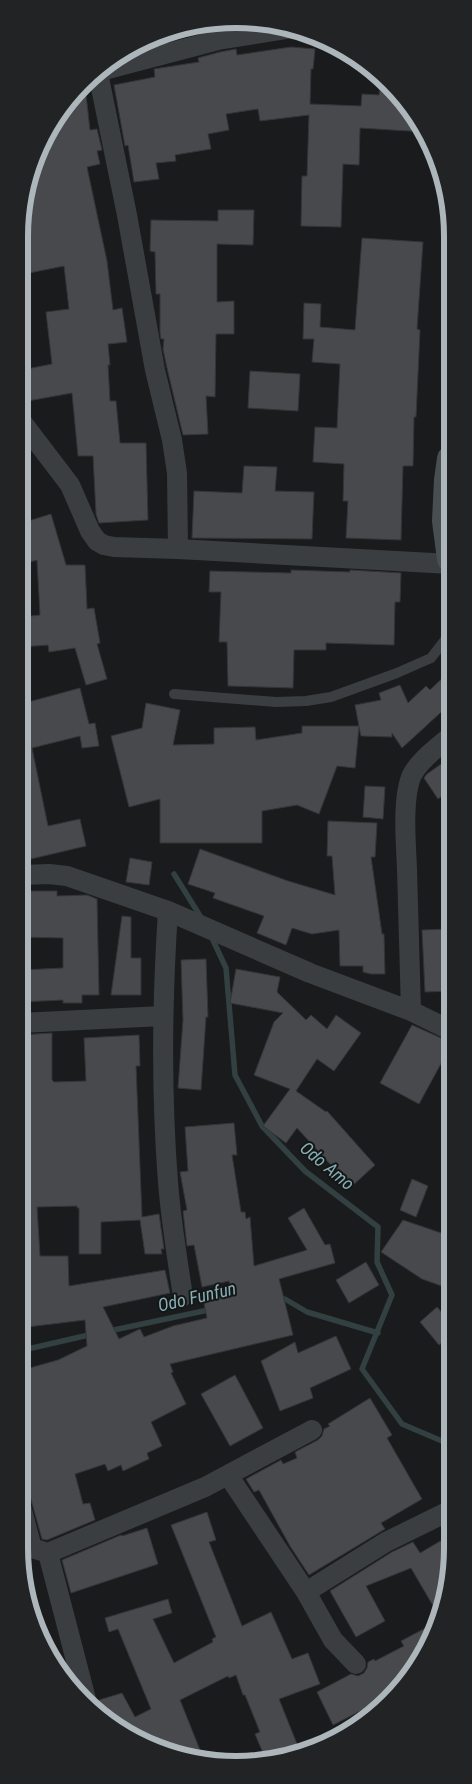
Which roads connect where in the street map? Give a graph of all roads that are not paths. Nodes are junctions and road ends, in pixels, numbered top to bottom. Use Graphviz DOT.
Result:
graph roads {
  1 [pos="273,31"];
  2 [pos="113,68"];
  3 [pos="100,78"];
  4 [pos="28,430"];
  5 [pos="178,549"];
  6 [pos="444,564"];
  7 [pos="444,641"];
  8 [pos="174,694"];
  9 [pos="444,742"];
  10 [pos="28,875"];
  11 [pos="168,911"];
  12 [pos="411,1011"];
  13 [pos="163,1016"];
  14 [pos="28,1023"];
  15 [pos="444,1027"];
  16 [pos="183,1296"];
  17 [pos="312,1430"];
  18 [pos="228,1475"];
  19 [pos="444,1513"];
  20 [pos="28,1533"];
  21 [pos="48,1553"];
  22 [pos="306,1592"];
  23 [pos="356,1664"];
  24 [pos="83,1689"];
  1 -- 2 [label="street"];
  3 -- 5 [label="street"];
  4 -- 5 [label="street"];
  5 -- 6 [label="street"];
  7 -- 8 [label="lane"];
  9 -- 12 [label="street"];
  10 -- 11 [label="street"];
  11 -- 12 [label="street"];
  11 -- 13 [label="street"];
  12 -- 15 [label="street"];
  13 -- 14 [label="street"];
  13 -- 16 [label="street"];
  17 -- 18 [label="street"];
  18 -- 21 [label="street"];
  18 -- 22 [label="street"];
  19 -- 22 [label="street"];
  20 -- 21 [label="street"];
  21 -- 24 [label="street"];
  22 -- 23 [label="street"];
}
